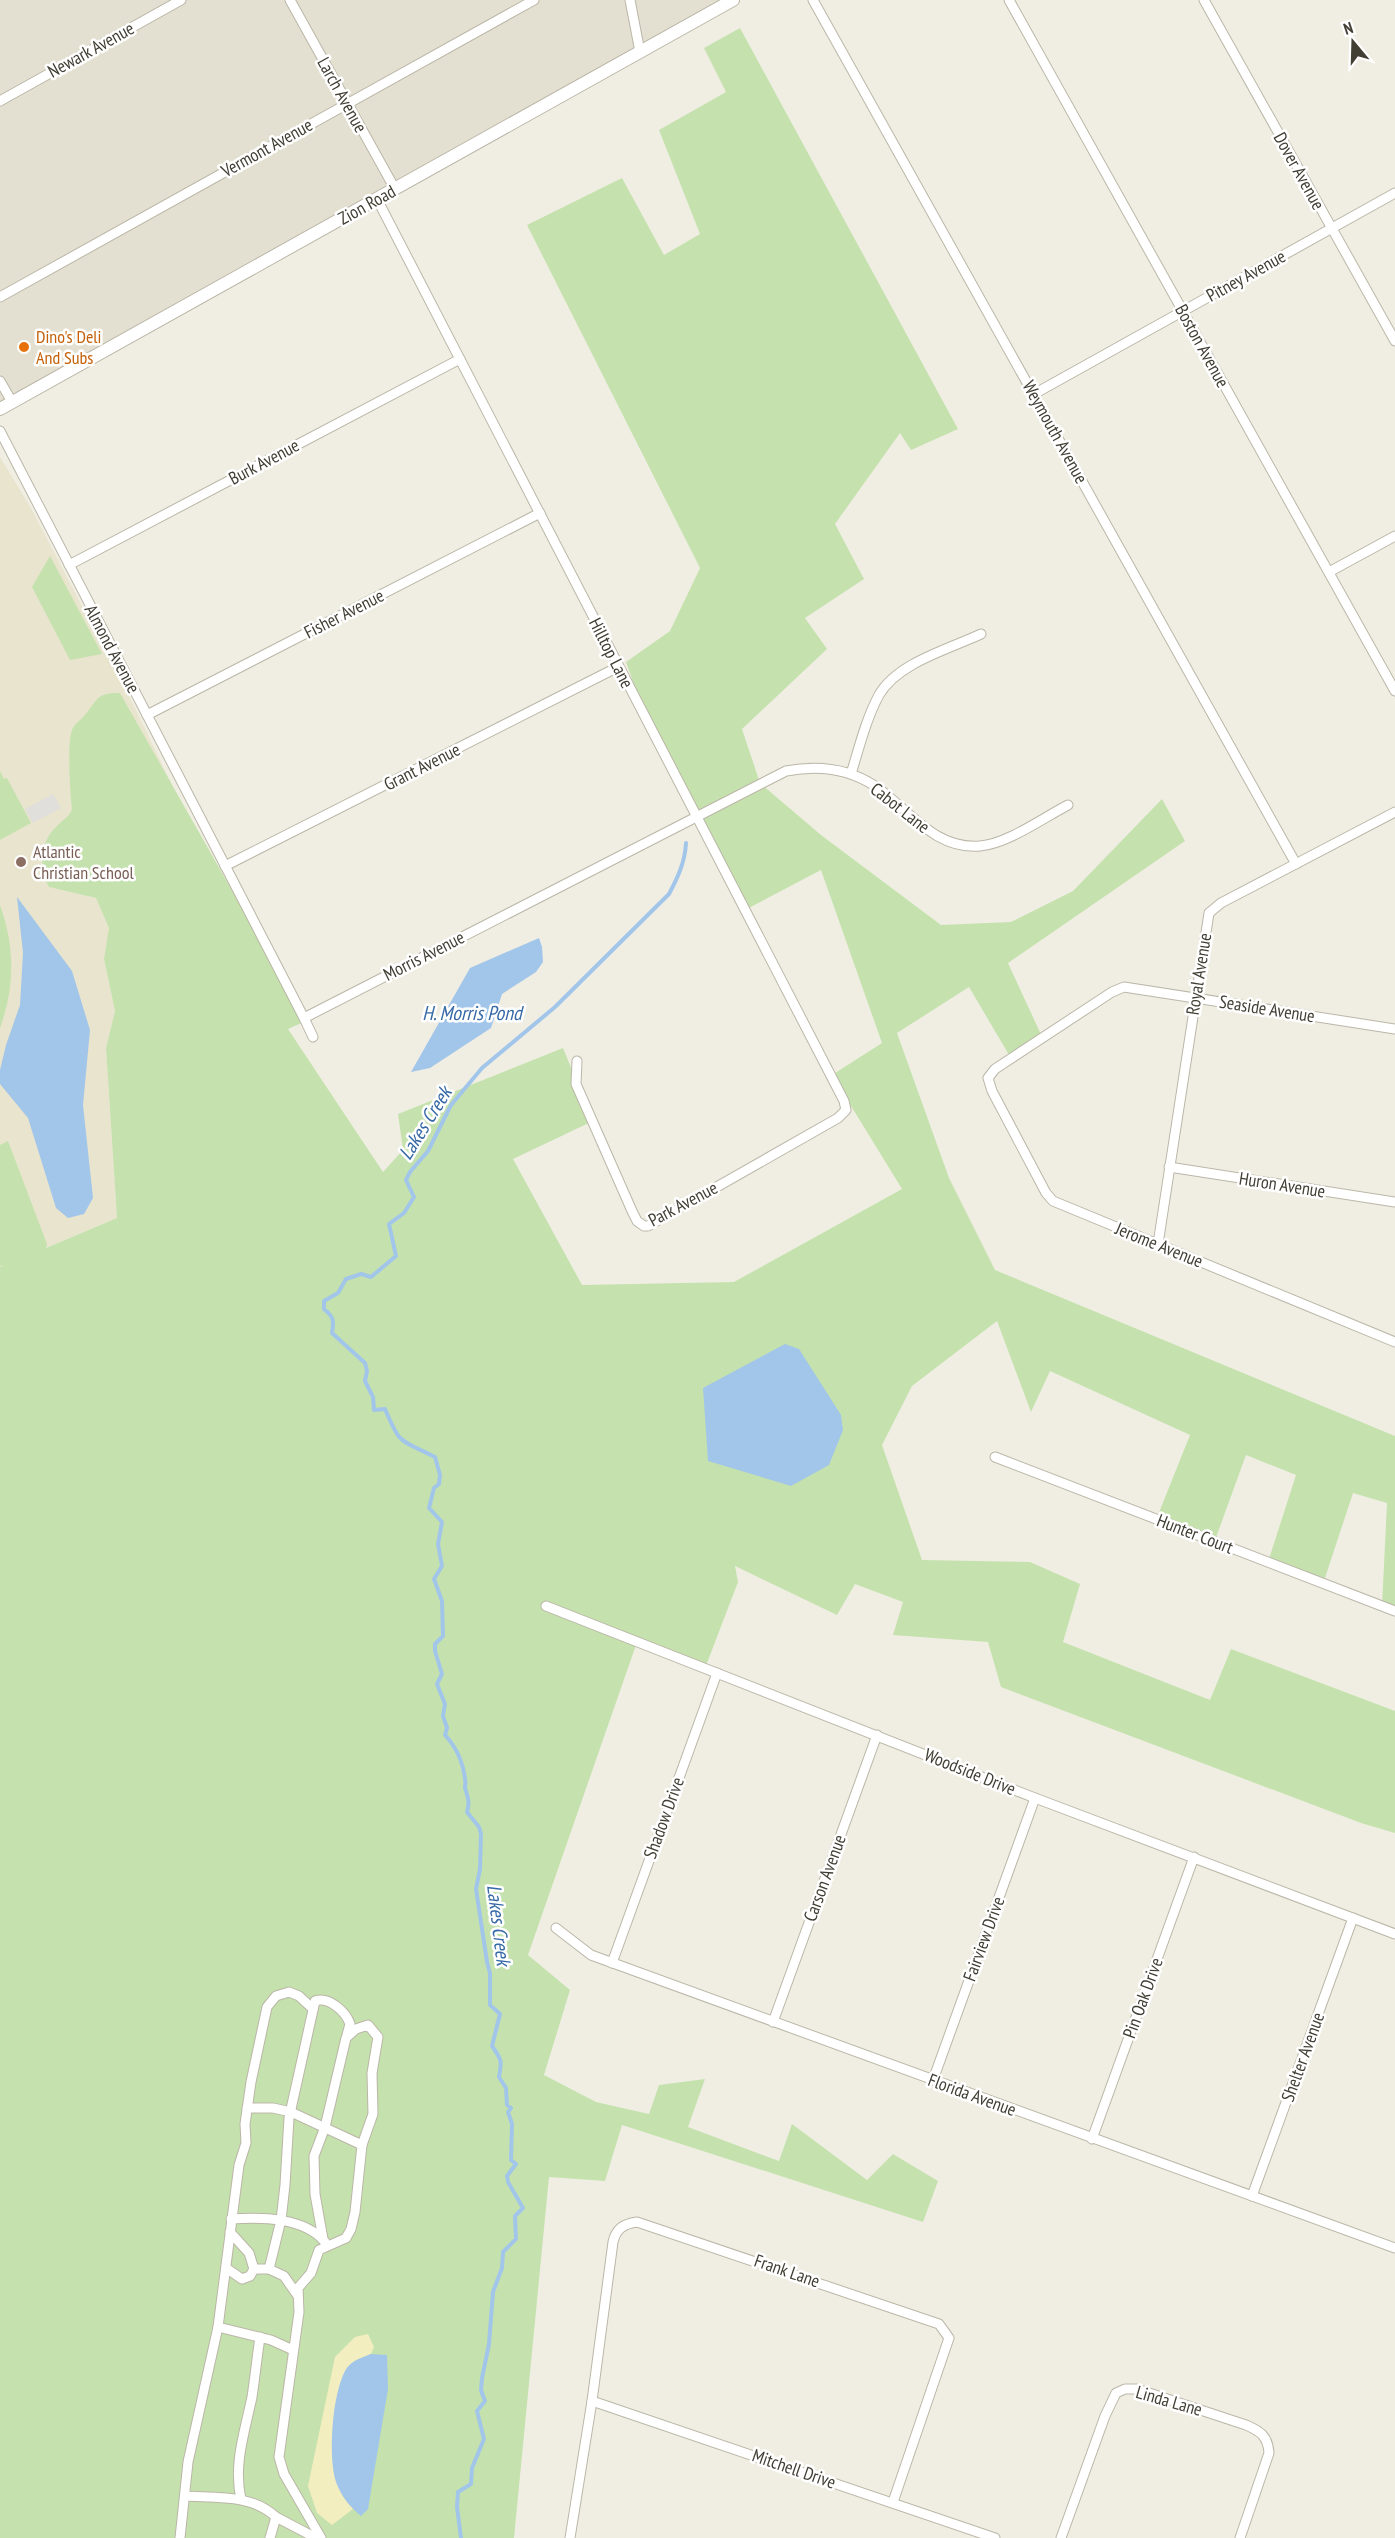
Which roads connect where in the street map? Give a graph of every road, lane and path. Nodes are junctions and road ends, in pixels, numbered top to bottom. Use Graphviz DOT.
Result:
graph roads {
  1 [pos="181,0"];
  2 [pos="290,0"];
  3 [pos="534,0"];
  4 [pos="630,0"];
  5 [pos="733,0"];
  6 [pos="813,0"];
  7 [pos="1009,0"];
  8 [pos="1204,0"];
  9 [pos="640,52"];
  10 [pos="0,101"];
  11 [pos="347,104"];
  12 [pos="395,189"];
  13 [pos="1395,193"];
  14 [pos="377,199"];
  15 [pos="1332,228"];
  16 [pos="0,297"];
  17 [pos="1183,311"];
  18 [pos="1395,341"];
  19 [pos="460,359"];
  20 [pos="0,381"];
  21 [pos="1034,394"];
  22 [pos="12,402"];
  23 [pos="0,409"];
  24 [pos="0,431"];
  25 [pos="540,513"];
  26 [pos="1395,536"];
  27 [pos="69,566"];
  28 [pos="1329,572"];
  29 [pos="981,634"];
  30 [pos="618,667"];
  31 [pos="1395,691"];
  32 [pos="147,716"];
  33 [pos="850,774"];
  34 [pos="1068,805"];
  35 [pos="1395,812"];
  36 [pos="697,816"];
  37 [pos="1296,864"];
  38 [pos="225,866"];
  39 [pos="1195,998"];
  40 [pos="304,1018"];
  41 [pos="1395,1029"];
  42 [pos="313,1037"];
  43 [pos="578,1061"];
  44 [pos="988,1078"];
  45 [pos="846,1107"];
  46 [pos="1169,1167"];
  47 [pos="1395,1202"];
  48 [pos="1158,1244"];
  49 [pos="1395,1342"];
  50 [pos="995,1457"];
  51 [pos="546,1606"];
  52 [pos="1395,1611"];
  53 [pos="717,1673"];
  54 [pos="877,1735"];
  55 [pos="1035,1798"];
  56 [pos="1194,1857"];
  57 [pos="1353,1918"];
  58 [pos="556,1928"];
  59 [pos="1395,1934"];
  60 [pos="612,1963"];
  61 [pos="312,2009"];
  62 [pos="773,2022"];
  63 [pos="346,2038"];
  64 [pos="933,2080"];
  65 [pos="247,2108"];
  66 [pos="291,2112"];
  67 [pos="325,2127"];
  68 [pos="1092,2139"];
  69 [pos="362,2145"];
  70 [pos="1252,2196"];
  71 [pos="231,2219"];
  72 [pos="280,2220"];
  73 [pos="230,2232"];
  74 [pos="325,2242"];
  75 [pos="1395,2248"];
  76 [pos="226,2268"];
  77 [pos="254,2269"];
  78 [pos="269,2269"];
  79 [pos="298,2296"];
  80 [pos="218,2327"];
  81 [pos="260,2337"];
  82 [pos="293,2350"];
  83 [pos="592,2401"];
  84 [pos="185,2496"];
  85 [pos="241,2499"];
  86 [pos="893,2502"];
  87 [pos="276,2517"];
  88 [pos="180,2538"];
  89 [pos="270,2538"];
  90 [pos="316,2538"];
  91 [pos="321,2538"];
  92 [pos="570,2538"];
  93 [pos="995,2538"];
  94 [pos="1061,2538"];
  95 [pos="1240,2538"];
  1 -- 10 [label="street, Newark Avenue"];
  2 -- 11 [label="street, Larch Avenue"];
  3 -- 11 [label="street, Vermont Avenue"];
  4 -- 9 [label="street"];
  5 -- 9 [label="street, Zion Road"];
  6 -- 21 [label="street, Weymouth Avenue"];
  7 -- 17 [label="street, Boston Avenue"];
  8 -- 15 [label="street, Dover Avenue"];
  9 -- 12 [label="street, Zion Road"];
  11 -- 12 [label="street, Larch Avenue"];
  11 -- 16 [label="street, Vermont Avenue"];
  12 -- 14 [label="street, Zion Road"];
  13 -- 15 [label="street, Pitney Avenue"];
  14 -- 19 [label="street, Hilltop Lane"];
  14 -- 22 [label="street, Zion Road"];
  15 -- 17 [label="street, Pitney Avenue"];
  15 -- 18 [label="street, Dover Avenue"];
  17 -- 21 [label="street, Pitney Avenue"];
  17 -- 28 [label="street, Boston Avenue"];
  19 -- 25 [label="street, Hilltop Lane"];
  19 -- 27 [label="street, Burk Avenue"];
  20 -- 22 [label="street"];
  21 -- 37 [label="street, Weymouth Avenue"];
  22 -- 23 [label="street, Zion Road"];
  24 -- 27 [label="street, Almond Avenue"];
  25 -- 30 [label="street, Hilltop Lane"];
  25 -- 32 [label="street, Fisher Avenue"];
  26 -- 28 [label="street"];
  27 -- 32 [label="street, Almond Avenue"];
  28 -- 31 [label="street, Boston Avenue"];
  29 -- 33 [label="street"];
  30 -- 36 [label="street, Hilltop Lane"];
  30 -- 38 [label="street, Grant Avenue"];
  32 -- 38 [label="street, Almond Avenue"];
  33 -- 34 [label="street, Cabot Lane"];
  33 -- 36 [label="street, Cabot Lane"];
  35 -- 37 [label="street, Royal Avenue"];
  36 -- 40 [label="street, Morris Avenue"];
  36 -- 45 [label="street, Hilltop Lane"];
  37 -- 39 [label="street, Royal Avenue"];
  38 -- 40 [label="street"];
  39 -- 41 [label="street, Seaside Avenue"];
  39 -- 44 [label="street, Seaside Avenue"];
  39 -- 46 [label="street, Royal Avenue"];
  40 -- 42 [label="street"];
  43 -- 45 [label="street, Park Avenue"];
  44 -- 48 [label="street, Jerome Avenue"];
  46 -- 47 [label="street, Huron Avenue"];
  46 -- 48 [label="street, Royal Avenue"];
  48 -- 49 [label="street, Jerome Avenue"];
  50 -- 52 [label="street, Hunter Court"];
  51 -- 53 [label="street, Woodside Drive"];
  53 -- 54 [label="street, Woodside Drive"];
  53 -- 60 [label="street, Shadow Drive"];
  54 -- 55 [label="street, Woodside Drive"];
  54 -- 62 [label="street, Carson Avenue"];
  55 -- 56 [label="street, Woodside Drive"];
  55 -- 64 [label="street, Fairview Drive"];
  56 -- 57 [label="street, Woodside Drive"];
  56 -- 68 [label="street, Pin Oak Drive"];
  57 -- 59 [label="street, Woodside Drive"];
  57 -- 70 [label="street, Shelter Avenue"];
  58 -- 60 [label="street, Florida Avenue"];
  60 -- 62 [label="street, Florida Avenue"];
  61 -- 63 [label="street"];
  61 -- 65 [label="street"];
  61 -- 66 [label="street"];
  62 -- 64 [label="street, Florida Avenue"];
  63 -- 67 [label="street"];
  63 -- 69 [label="street"];
  64 -- 68 [label="street, Florida Avenue"];
  65 -- 66 [label="street"];
  65 -- 71 [label="street"];
  66 -- 67 [label="street"];
  66 -- 72 [label="street"];
  67 -- 69 [label="street"];
  67 -- 74 [label="street"];
  68 -- 70 [label="street, Florida Avenue"];
  69 -- 74 [label="street"];
  70 -- 75 [label="street, Florida Avenue"];
  71 -- 72 [label="street"];
  71 -- 73 [label="street"];
  72 -- 74 [label="street"];
  72 -- 78 [label="street"];
  73 -- 76 [label="street"];
  73 -- 77 [label="street"];
  74 -- 79 [label="street"];
  76 -- 77 [label="street"];
  76 -- 80 [label="street"];
  77 -- 78 [label="street"];
  78 -- 79 [label="street"];
  79 -- 82 [label="street"];
  80 -- 81 [label="street"];
  80 -- 84 [label="street"];
  81 -- 82 [label="street"];
  81 -- 85 [label="street"];
  82 -- 91 [label="street"];
  83 -- 86 [label="street, Mitchell Drive"];
  83 -- 86 [label="street, Frank Lane"];
  83 -- 92 [label="street"];
  84 -- 85 [label="street"];
  84 -- 88 [label="street"];
  85 -- 87 [label="street"];
  86 -- 93 [label="street, Mitchell Drive"];
  87 -- 89 [label="street"];
  87 -- 90 [label="street"];
  94 -- 95 [label="street, Linda Lane"];
}
